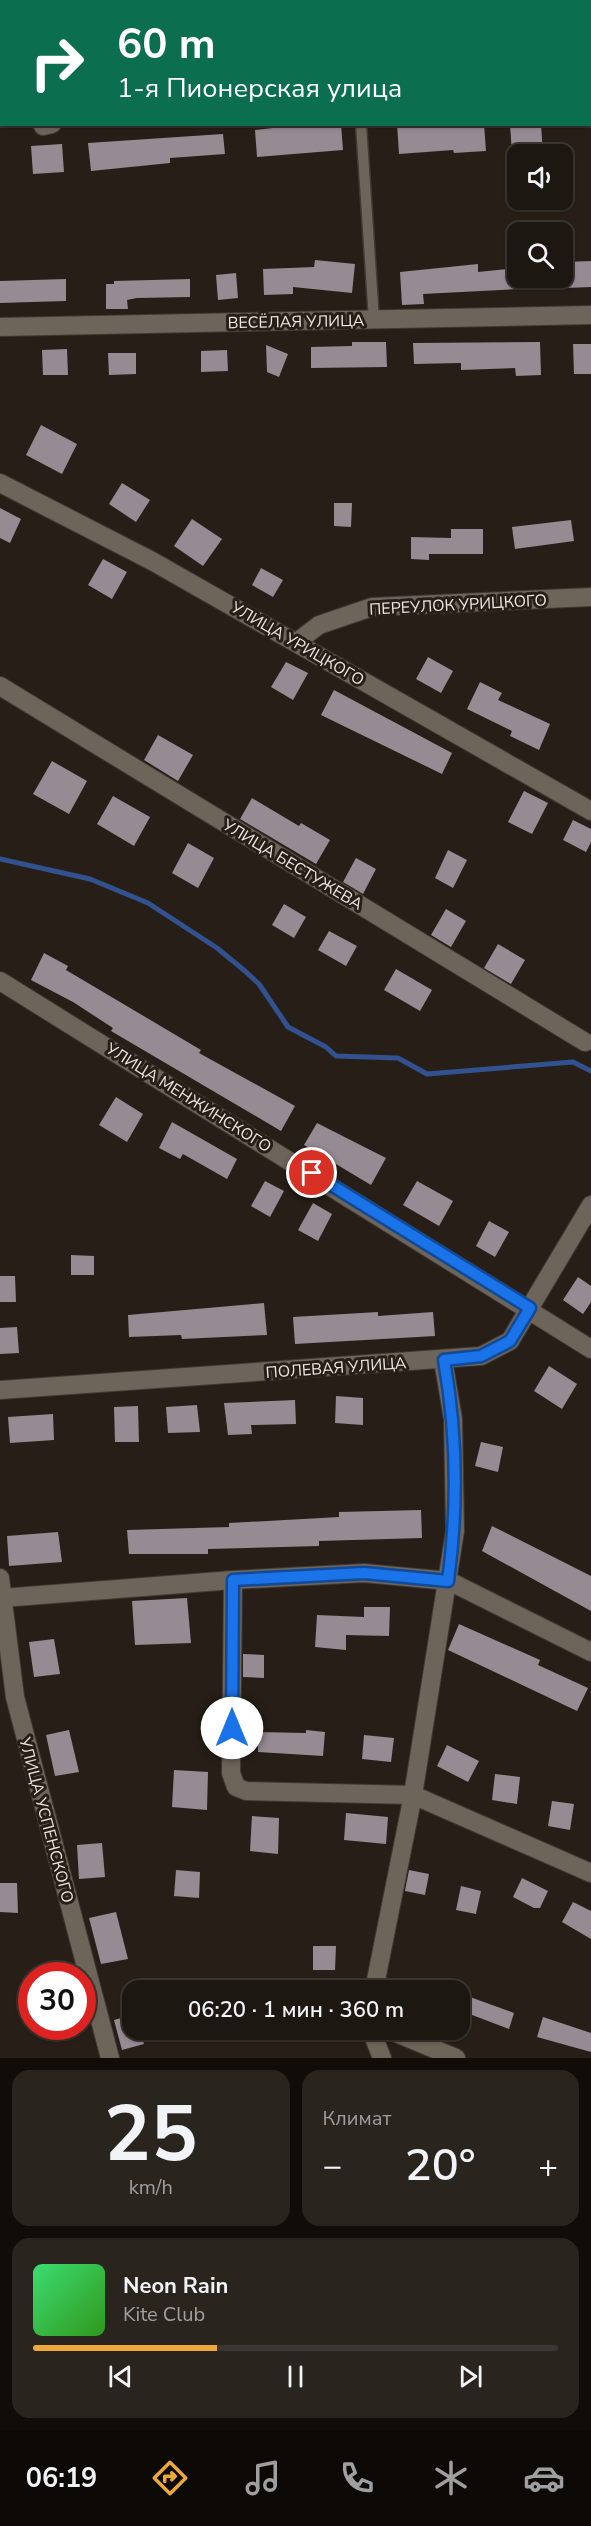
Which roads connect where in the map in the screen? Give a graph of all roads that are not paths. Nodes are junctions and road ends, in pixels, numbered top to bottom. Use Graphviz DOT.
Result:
graph roads {
  1 [pos="361,126"];
  2 [pos="591,315"];
  3 [pos="374,320"];
  4 [pos="0,327"];
  5 [pos="0,483"];
  6 [pos="591,597"];
  7 [pos="297,642"];
  8 [pos="0,686"];
  9 [pos="591,811"];
  10 [pos="0,981"];
  11 [pos="585,1042"];
  12 [pos="591,1205"];
  13 [pos="530,1308"];
  14 [pos="591,1349"];
  15 [pos="444,1360"];
  16 [pos="0,1390"];
  17 [pos="0,1578"];
  18 [pos="233,1580"];
  19 [pos="448,1581"];
  20 [pos="2,1598"];
  21 [pos="591,1652"];
  22 [pos="413,1795"];
  23 [pos="591,1873"];
  24 [pos="376,1980"];
  25 [pos="375,2040"];
  26 [pos="413,2040"];
  27 [pos="110,2058"];
  28 [pos="382,2058"];
  29 [pos="456,2058"];
  1 -- 3 [label="lane"];
  2 -- 3 [label="street, ВЕСЁЛАЯ УЛИЦА"];
  3 -- 4 [label="street, ВЕСЁЛАЯ УЛИЦА"];
  5 -- 7 [label="street, УЛИЦА УРИЦКОГО"];
  6 -- 7 [label="street, ПЕРЕУЛОК УРИЦКОГО"];
  7 -- 9 [label="street, УЛИЦА УРИЦКОГО"];
  8 -- 11 [label="street, УЛИЦА БЕСТУЖЕВА"];
  10 -- 13 [label="street, УЛИЦА МЕНЖИНСКОГО"];
  12 -- 13 [label="street, ПОЛЕВАЯ УЛИЦА"];
  13 -- 14 [label="street, УЛИЦА МЕНЖИНСКОГО"];
  13 -- 15 [label="street, ПОЛЕВАЯ УЛИЦА"];
  15 -- 16 [label="street, ПОЛЕВАЯ УЛИЦА"];
  15 -- 19 [label="street"];
  17 -- 20 [label="street, УЛИЦА УСПЕНСКОГО"];
  18 -- 19 [label="street"];
  18 -- 20 [label="street"];
  18 -- 22 [label="street"];
  19 -- 21 [label="street"];
  19 -- 22 [label="street"];
  20 -- 27 [label="street, УЛИЦА УСПЕНСКОГО"];
  22 -- 23 [label="street"];
  22 -- 24 [label="street"];
  25 -- 28 [label="street"];
  26 -- 29 [label="street"];
}
